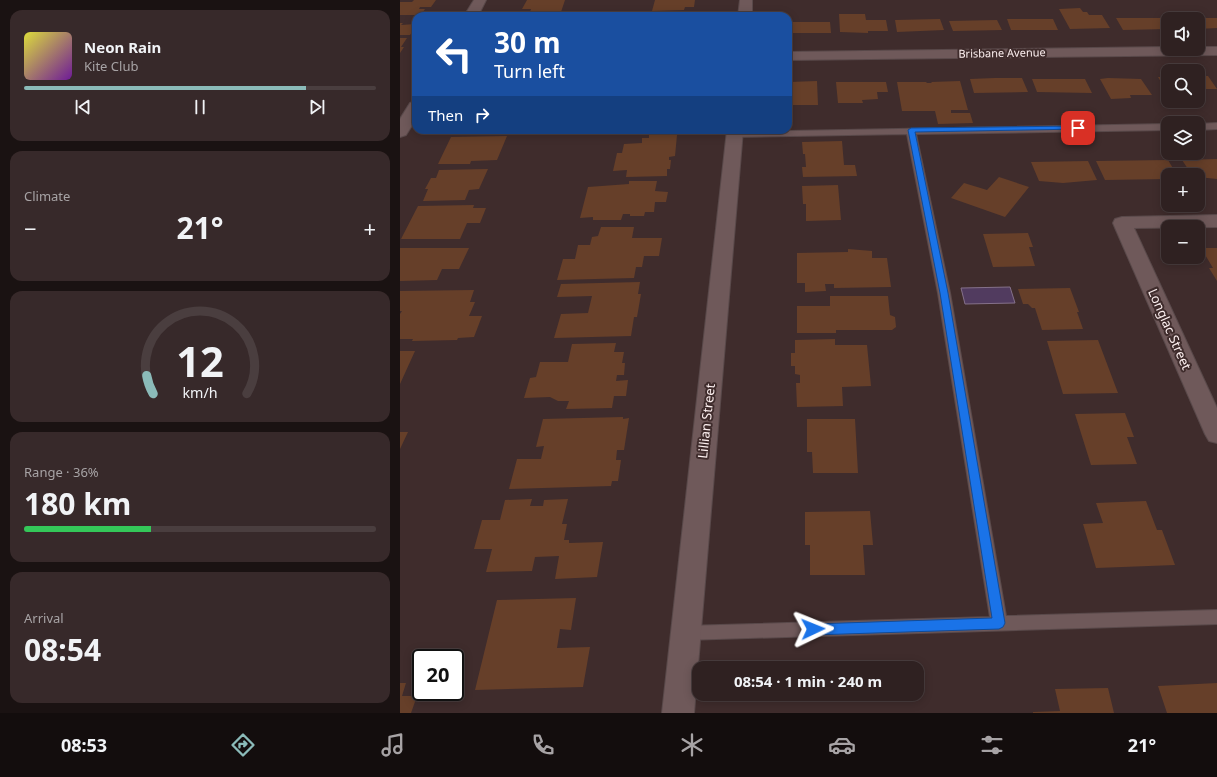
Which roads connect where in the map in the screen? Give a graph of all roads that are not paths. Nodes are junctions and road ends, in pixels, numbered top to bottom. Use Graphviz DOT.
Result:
graph roads {
  1 [pos="480,0"];
  2 [pos="746,0"];
  3 [pos="473,12"];
  4 [pos="745,12"];
  5 [pos="1217,51"];
  6 [pos="792,56"];
  7 [pos="412,112"];
  8 [pos="1217,126"];
  9 [pos="1161,127"];
  10 [pos="1205,127"];
  11 [pos="911,130"];
  12 [pos="792,131"];
  13 [pos="400,132"];
  14 [pos="735,134"];
  15 [pos="1217,221"];
  16 [pos="1217,434"];
  17 [pos="1217,617"];
  18 [pos="999,623"];
  19 [pos="685,633"];
  20 [pos="678,713"];
  1 -- 3 [label="street"];
  2 -- 4 [label="street"];
  5 -- 6 [label="street, Brisbane Avenue"];
  7 -- 13 [label="street"];
  8 -- 10 [label="lane"];
  9 -- 11 [label="lane"];
  11 -- 12 [label="lane"];
  11 -- 18 [label="lane"];
  14 -- 19 [label="street, Lillian Street"];
  15 -- 16 [label="street, Longlac Street"];
  17 -- 18 [label="lane"];
  18 -- 19 [label="lane"];
  19 -- 20 [label="street, Lillian Street"];
}
